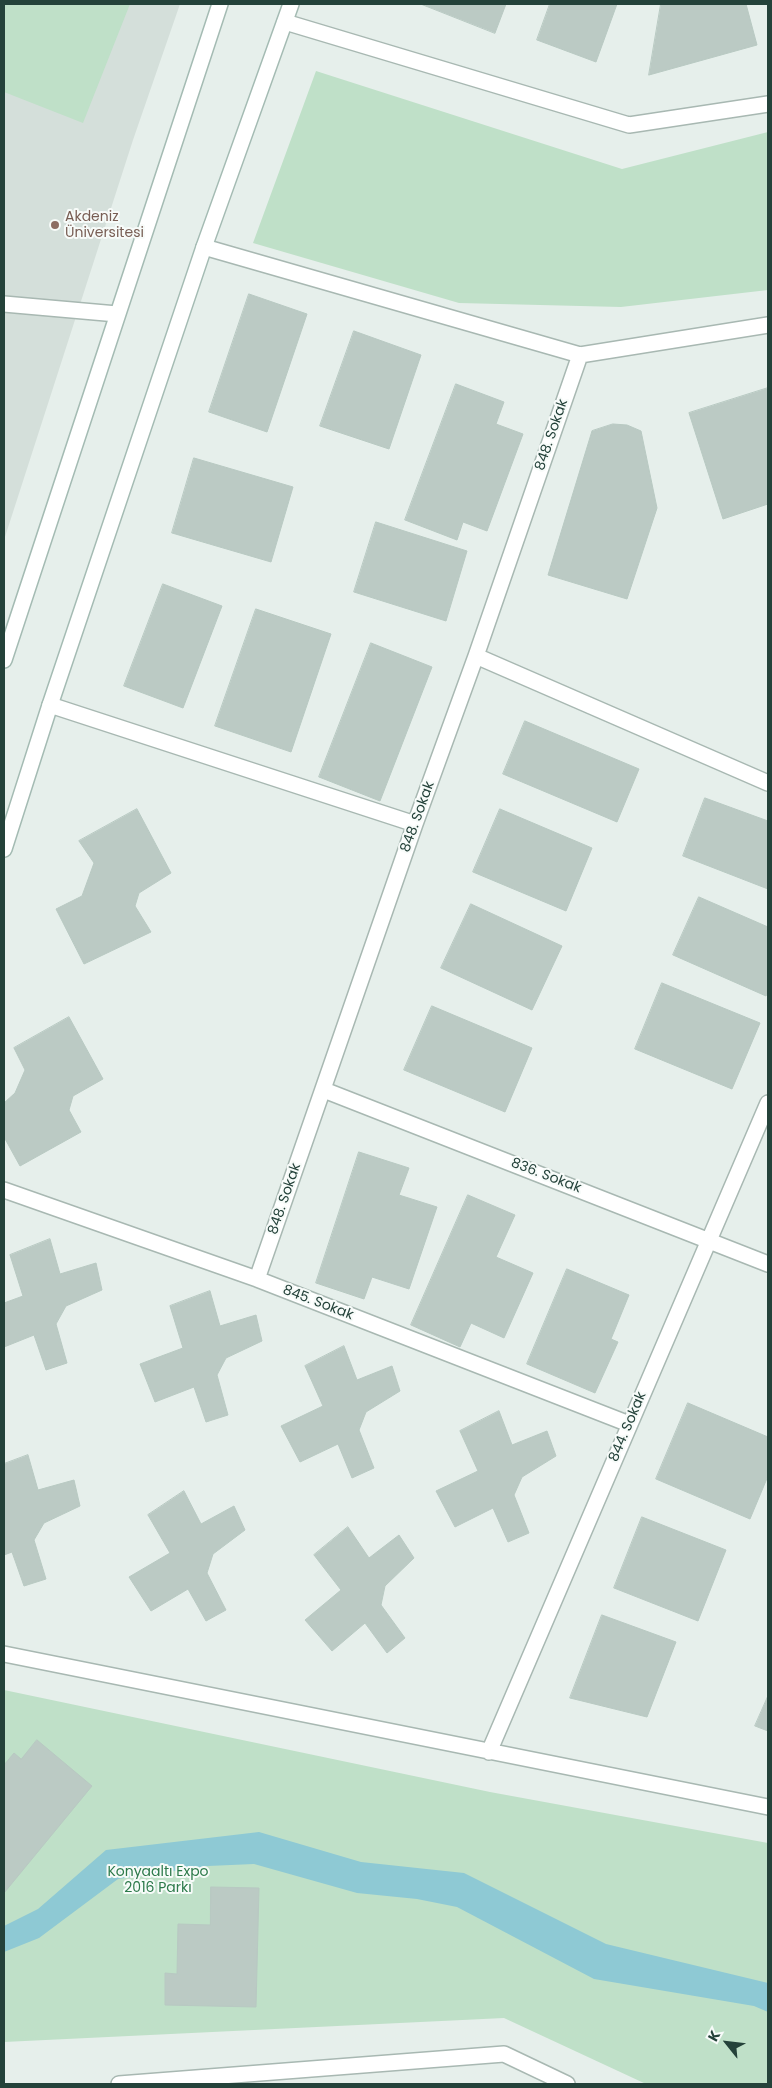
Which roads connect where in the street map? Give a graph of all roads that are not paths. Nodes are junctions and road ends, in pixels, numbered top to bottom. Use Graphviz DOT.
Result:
graph roads {
  1 [pos="220,4"];
  2 [pos="290,4"];
  3 [pos="285,22"];
  4 [pos="768,104"];
  5 [pos="204,247"];
  6 [pos="4,304"];
  7 [pos="117,314"];
  8 [pos="768,325"];
  9 [pos="580,354"];
  10 [pos="476,656"];
  11 [pos="4,660"];
  12 [pos="50,705"];
  13 [pos="768,783"];
  14 [pos="415,824"];
  15 [pos="4,849"];
  16 [pos="324,1090"];
  17 [pos="768,1102"];
  18 [pos="4,1190"];
  19 [pos="708,1239"];
  20 [pos="768,1264"];
  21 [pos="257,1279"];
  22 [pos="629,1424"];
  23 [pos="4,1654"];
  24 [pos="489,1752"];
  25 [pos="768,1807"];
  26 [pos="210,2081"];
  27 [pos="119,2084"];
  28 [pos="567,2084"];
  1 -- 7 [label="street"];
  2 -- 3 [label="street"];
  3 -- 4 [label="street"];
  3 -- 5 [label="street"];
  5 -- 9 [label="street"];
  5 -- 12 [label="street"];
  6 -- 7 [label="street"];
  7 -- 11 [label="street"];
  8 -- 9 [label="street"];
  9 -- 10 [label="street, 848. Sokak"];
  10 -- 13 [label="street"];
  10 -- 14 [label="street, 848. Sokak"];
  12 -- 14 [label="street"];
  12 -- 15 [label="street"];
  14 -- 16 [label="street, 848. Sokak"];
  16 -- 19 [label="street, 836. Sokak"];
  16 -- 21 [label="street, 848. Sokak"];
  17 -- 19 [label="street, 844. Sokak"];
  18 -- 21 [label="street, 845. Sokak"];
  19 -- 20 [label="street, 836. Sokak"];
  19 -- 22 [label="street, 844. Sokak"];
  21 -- 22 [label="street, 845. Sokak"];
  22 -- 24 [label="street, 844. Sokak"];
  23 -- 24 [label="street"];
  24 -- 25 [label="street"];
  26 -- 27 [label="street"];
  26 -- 28 [label="street"];
}
